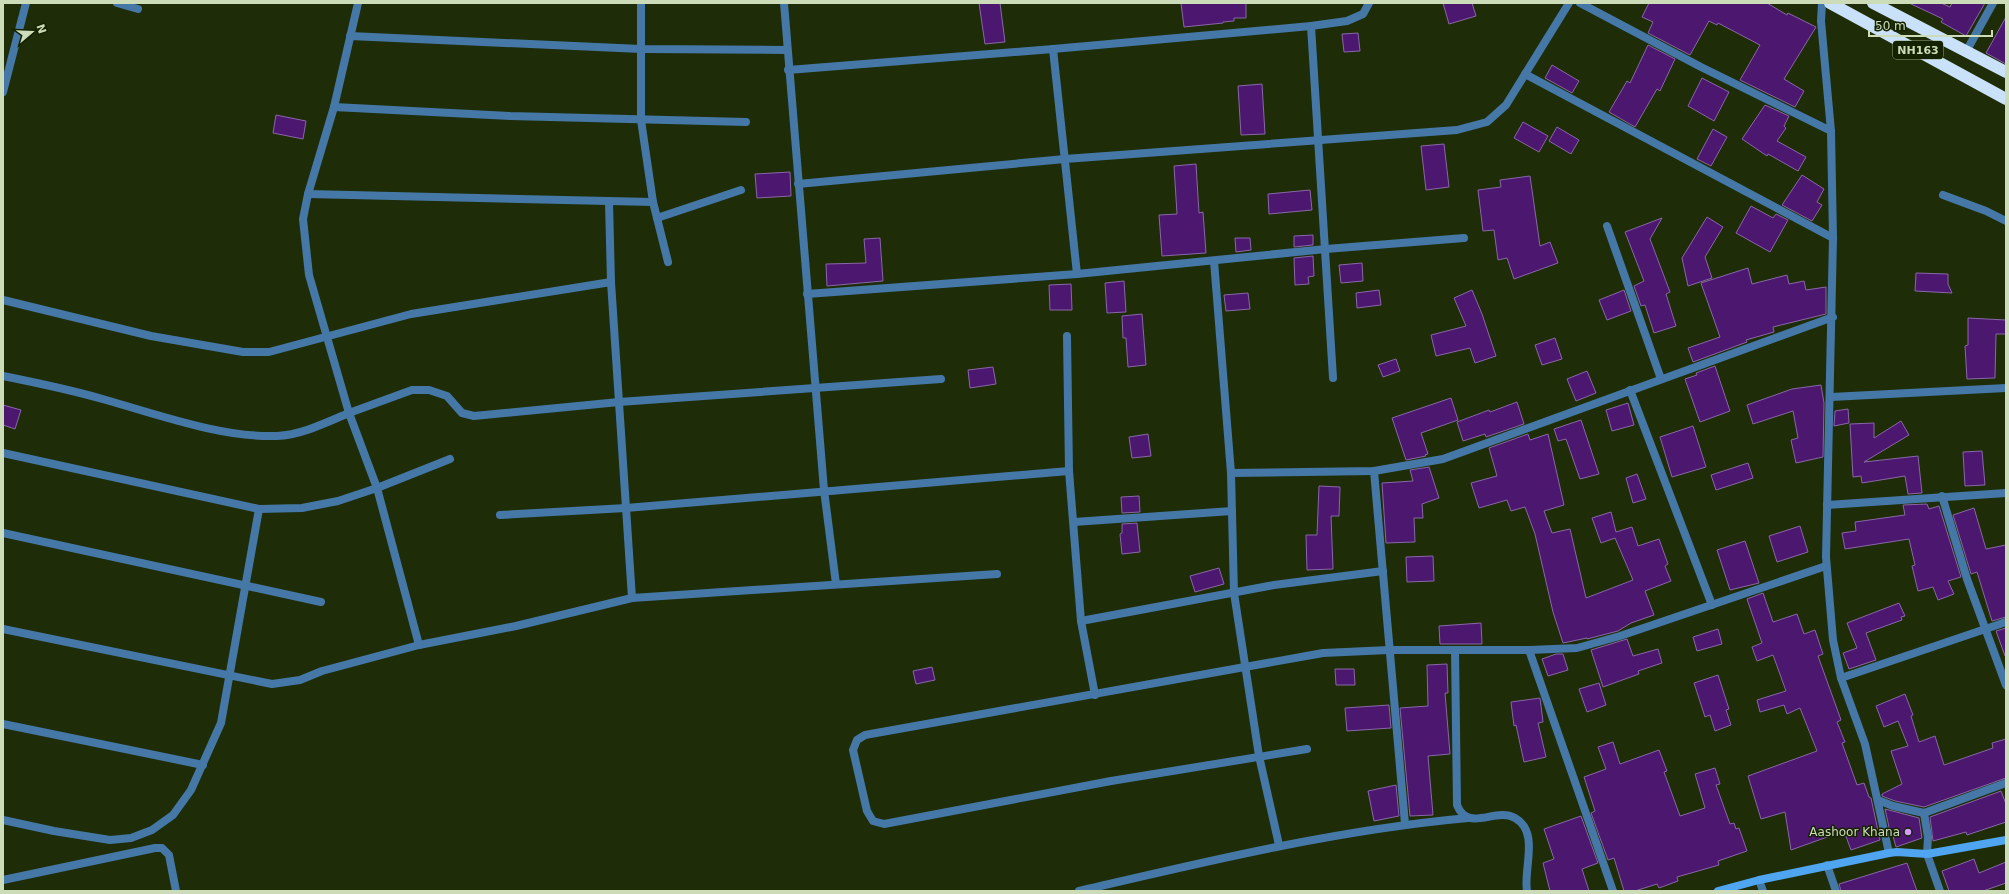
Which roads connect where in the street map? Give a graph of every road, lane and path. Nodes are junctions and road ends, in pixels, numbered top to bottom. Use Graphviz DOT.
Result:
graph roads {
  1 [pos="26,3"];
  2 [pos="117,3"];
  3 [pos="358,3"];
  4 [pos="641,3"];
  5 [pos="784,3"];
  6 [pos="1369,3"];
  7 [pos="1569,3"];
  8 [pos="1580,3"];
  9 [pos="1822,3"];
  10 [pos="1830,3"];
  11 [pos="1873,3"];
  12 [pos="1993,3"];
  13 [pos="138,9"];
  14 [pos="1311,26"];
  15 [pos="350,36"];
  16 [pos="641,49"];
  17 [pos="1053,49"];
  18 [pos="786,50"];
  19 [pos="1967,50"];
  20 [pos="788,70"];
  21 [pos="2006,72"];
  22 [pos="1525,74"];
  23 [pos="3,92"];
  24 [pos="2006,99"];
  25 [pos="334,107"];
  26 [pos="641,120"];
  27 [pos="746,122"];
  28 [pos="1831,131"];
  29 [pos="1320,140"];
  30 [pos="1065,159"];
  31 [pos="798,184"];
  32 [pos="741,190"];
  33 [pos="308,194"];
  34 [pos="1943,195"];
  35 [pos="609,202"];
  36 [pos="653,202"];
  37 [pos="657,218"];
  38 [pos="2006,221"];
  39 [pos="1607,226"];
  40 [pos="1464,238"];
  41 [pos="1834,238"];
  42 [pos="1326,249"];
  43 [pos="1214,261"];
  44 [pos="668,262"];
  45 [pos="1077,274"];
  46 [pos="611,282"];
  47 [pos="807,294"];
  48 [pos="3,300"];
  49 [pos="1833,317"];
  50 [pos="1067,336"];
  51 [pos="327,338"];
  52 [pos="3,376"];
  53 [pos="1333,378"];
  54 [pos="941,379"];
  55 [pos="1661,379"];
  56 [pos="2006,388"];
  57 [pos="815,389"];
  58 [pos="1630,390"];
  59 [pos="1831,397"];
  60 [pos="619,402"];
  61 [pos="349,413"];
  62 [pos="3,453"];
  63 [pos="450,460"];
  64 [pos="1070,471"];
  65 [pos="1374,471"];
  66 [pos="1231,473"];
  67 [pos="377,488"];
  68 [pos="824,490"];
  69 [pos="2006,493"];
  70 [pos="1942,496"];
  71 [pos="1827,505"];
  72 [pos="626,508"];
  73 [pos="259,510"];
  74 [pos="1232,511"];
  75 [pos="500,515"];
  76 [pos="1074,522"];
  77 [pos="3,533"];
  78 [pos="1826,566"];
  79 [pos="1383,571"];
  80 [pos="997,574"];
  81 [pos="836,584"];
  82 [pos="246,586"];
  83 [pos="1234,593"];
  84 [pos="632,598"];
  85 [pos="320,602"];
  86 [pos="1712,605"];
  87 [pos="1081,621"];
  88 [pos="2006,622"];
  89 [pos="1984,629"];
  90 [pos="3,630"];
  91 [pos="419,644"];
  92 [pos="1389,650"];
  93 [pos="1455,650"];
  94 [pos="1529,650"];
  95 [pos="1245,667"];
  96 [pos="230,676"];
  97 [pos="1841,678"];
  98 [pos="2006,685"];
  99 [pos="1095,695"];
  100 [pos="3,724"];
  101 [pos="1307,749"];
  102 [pos="1259,756"];
  103 [pos="203,765"];
  104 [pos="2006,783"];
  105 [pos="1878,800"];
  106 [pos="1924,813"];
  107 [pos="1468,818"];
  108 [pos="3,820"];
  109 [pos="1405,824"];
  110 [pos="2006,840"];
  111 [pos="1279,845"];
  112 [pos="1889,853"];
  113 [pos="1927,854"];
  114 [pos="1827,865"];
  115 [pos="3,880"];
  116 [pos="1759,880"];
  117 [pos="176,891"];
  118 [pos="1079,891"];
  119 [pos="1527,891"];
  120 [pos="1613,891"];
  121 [pos="1718,891"];
  122 [pos="1764,891"];
  123 [pos="1836,891"];
  124 [pos="1940,891"];
  1 -- 23 [label="street"];
  2 -- 13 [label="street"];
  3 -- 15 [label="street"];
  4 -- 16 [label="street"];
  5 -- 18 [label="street"];
  6 -- 14 [label="street"];
  7 -- 22 [label="street"];
  8 -- 28 [label="street"];
  9 -- 28 [label="street"];
  10 -- 24 [label="highway, NH163"];
  11 -- 19 [label="highway, NH163"];
  12 -- 19 [label="street"];
  14 -- 17 [label="street"];
  14 -- 29 [label="street"];
  15 -- 16 [label="street"];
  15 -- 25 [label="street"];
  16 -- 18 [label="street"];
  16 -- 26 [label="street"];
  17 -- 20 [label="street"];
  17 -- 30 [label="street"];
  18 -- 20 [label="street"];
  19 -- 21 [label="highway, NH163"];
  20 -- 31 [label="street"];
  22 -- 29 [label="street"];
  22 -- 41 [label="street"];
  25 -- 26 [label="street"];
  25 -- 33 [label="street"];
  26 -- 27 [label="street"];
  26 -- 36 [label="street"];
  28 -- 41 [label="street"];
  29 -- 30 [label="street"];
  29 -- 42 [label="street"];
  30 -- 31 [label="street"];
  30 -- 45 [label="street"];
  31 -- 47 [label="street"];
  32 -- 37 [label="street"];
  33 -- 35 [label="street"];
  33 -- 51 [label="street"];
  34 -- 38 [label="street"];
  35 -- 36 [label="street"];
  35 -- 46 [label="street"];
  36 -- 37 [label="street"];
  37 -- 44 [label="street"];
  39 -- 55 [label="street"];
  40 -- 42 [label="street"];
  41 -- 49 [label="street"];
  42 -- 43 [label="street"];
  42 -- 53 [label="street"];
  43 -- 45 [label="street"];
  43 -- 66 [label="street"];
  45 -- 47 [label="street"];
  46 -- 51 [label="street"];
  46 -- 60 [label="street"];
  47 -- 57 [label="street"];
  48 -- 51 [label="street"];
  49 -- 55 [label="street"];
  49 -- 59 [label="street"];
  50 -- 64 [label="street"];
  51 -- 61 [label="street"];
  52 -- 61 [label="street"];
  54 -- 57 [label="street"];
  55 -- 58 [label="street"];
  56 -- 59 [label="street"];
  57 -- 60 [label="street"];
  57 -- 68 [label="street"];
  58 -- 65 [label="street"];
  58 -- 86 [label="street"];
  59 -- 71 [label="street"];
  60 -- 61 [label="street"];
  60 -- 72 [label="street"];
  61 -- 67 [label="street"];
  62 -- 73 [label="street"];
  63 -- 67 [label="street"];
  64 -- 68 [label="street"];
  64 -- 76 [label="street"];
  65 -- 66 [label="street"];
  65 -- 79 [label="street"];
  66 -- 74 [label="street"];
  67 -- 73 [label="street"];
  67 -- 91 [label="street"];
  68 -- 72 [label="street"];
  68 -- 81 [label="street"];
  69 -- 70 [label="street"];
  70 -- 71 [label="street"];
  70 -- 89 [label="street"];
  71 -- 78 [label="street"];
  72 -- 75 [label="street"];
  72 -- 84 [label="street"];
  73 -- 82 [label="street"];
  74 -- 76 [label="street"];
  74 -- 83 [label="street"];
  76 -- 87 [label="street"];
  77 -- 82 [label="street"];
  78 -- 86 [label="street"];
  78 -- 97 [label="street"];
  79 -- 83 [label="street"];
  79 -- 92 [label="street"];
  80 -- 81 [label="street"];
  81 -- 84 [label="street"];
  82 -- 85 [label="street"];
  82 -- 96 [label="street"];
  83 -- 87 [label="street"];
  83 -- 95 [label="street"];
  84 -- 91 [label="street"];
  86 -- 94 [label="street"];
  87 -- 99 [label="street"];
  88 -- 89 [label="street"];
  89 -- 97 [label="street"];
  89 -- 98 [label="street"];
  90 -- 96 [label="street"];
  91 -- 96 [label="street"];
  92 -- 93 [label="street"];
  92 -- 95 [label="street"];
  92 -- 109 [label="street"];
  93 -- 94 [label="street"];
  93 -- 107 [label="street"];
  94 -- 120 [label="street"];
  95 -- 99 [label="street"];
  95 -- 102 [label="street"];
  96 -- 103 [label="street"];
  97 -- 105 [label="street"];
  99 -- 102 [label="street"];
  100 -- 103 [label="street"];
  101 -- 102 [label="street"];
  102 -- 111 [label="street"];
  103 -- 108 [label="street"];
  104 -- 106 [label="street"];
  105 -- 106 [label="street"];
  105 -- 112 [label="street"];
  106 -- 113 [label="street"];
  107 -- 109 [label="street"];
  107 -- 119 [label="street"];
  109 -- 111 [label="street"];
  110 -- 113 [label="street"];
  111 -- 118 [label="street"];
  112 -- 113 [label="street"];
  112 -- 114 [label="street"];
  113 -- 124 [label="street"];
  114 -- 116 [label="street"];
  114 -- 123 [label="street"];
  115 -- 117 [label="street"];
  116 -- 121 [label="street"];
  116 -- 122 [label="street"];
}
